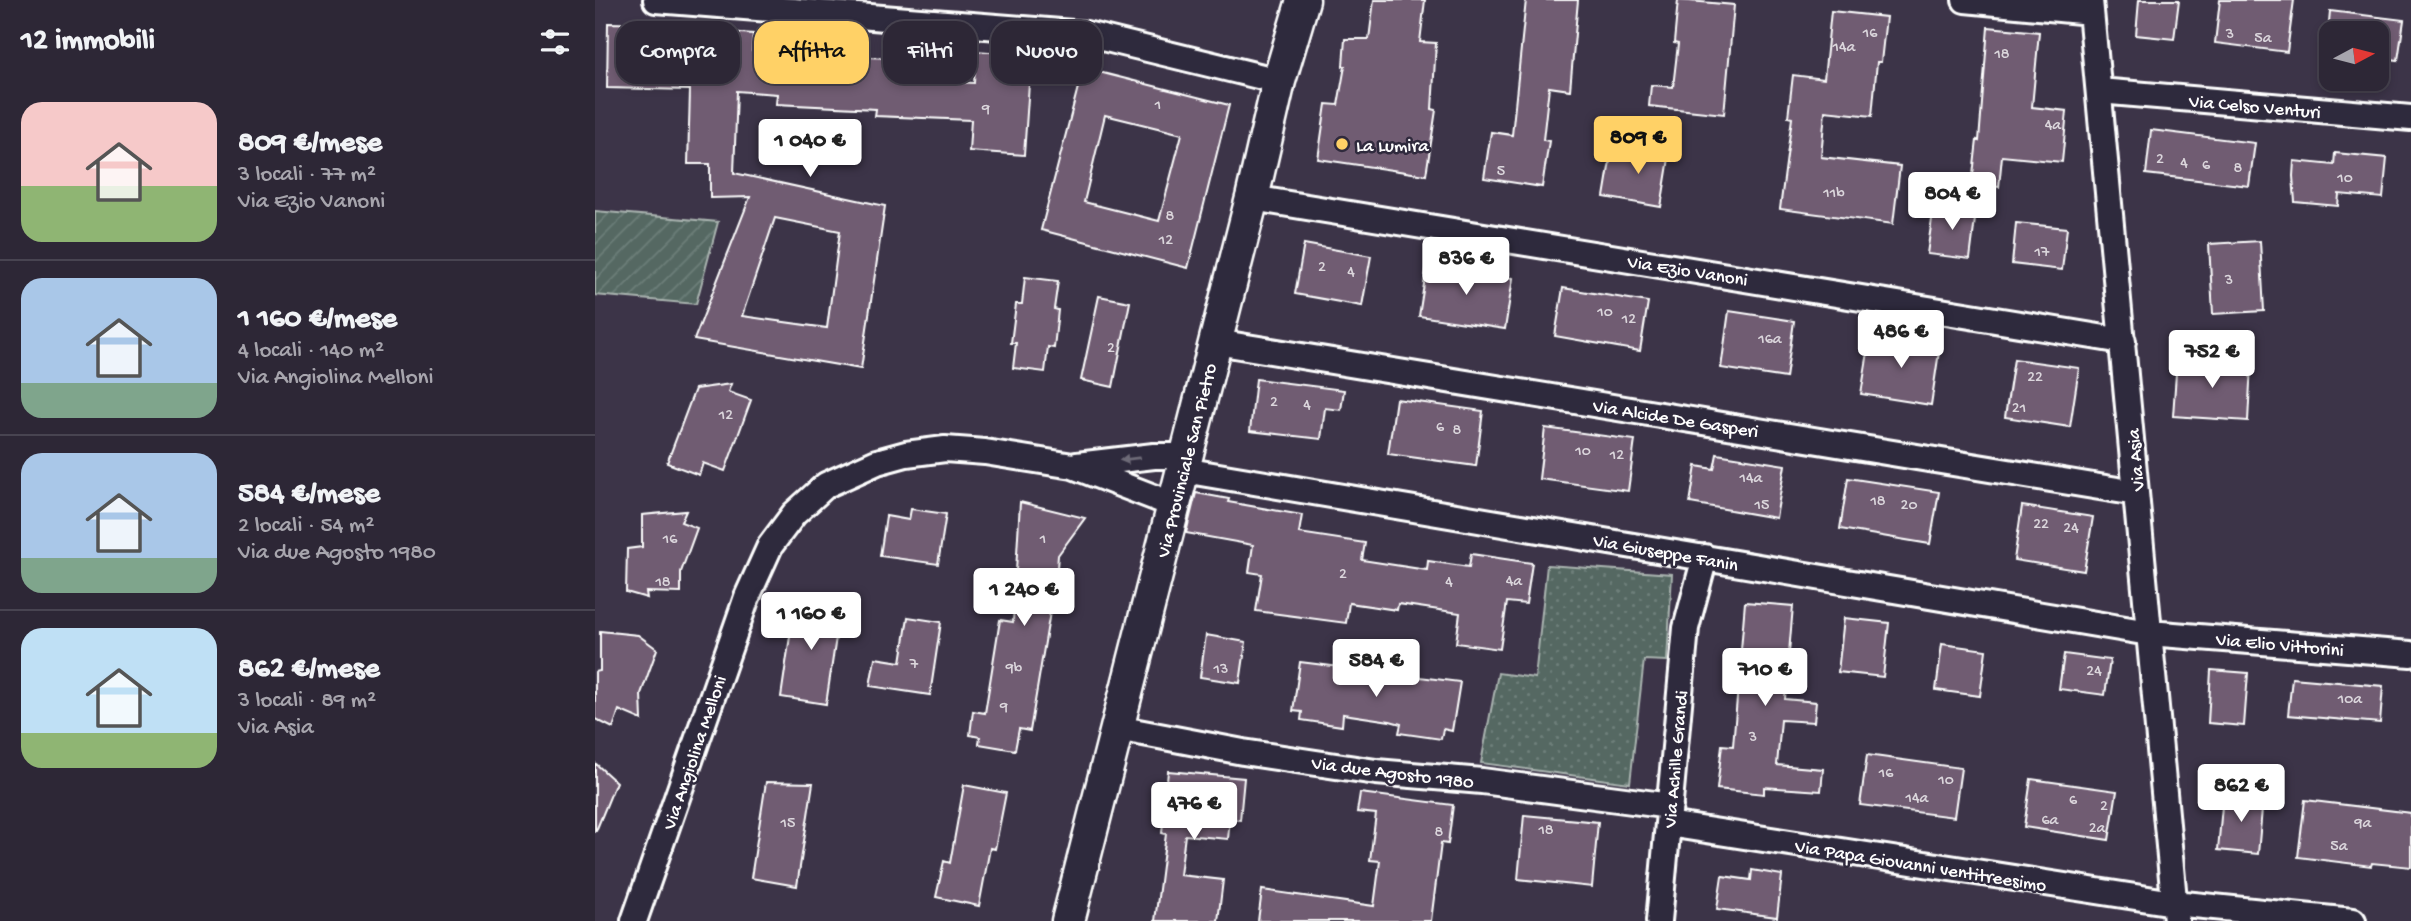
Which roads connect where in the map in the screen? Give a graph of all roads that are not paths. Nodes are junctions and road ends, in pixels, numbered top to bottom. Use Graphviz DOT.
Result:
graph roads {
  1 [pos="656,0"];
  2 [pos="1303,0"];
  3 [pos="1965,0"];
  4 [pos="2091,6"];
  5 [pos="1279,81"];
  6 [pos="2099,91"];
  7 [pos="2411,118"];
  8 [pos="1252,198"];
  9 [pos="2123,341"];
  10 [pos="1216,342"];
  11 [pos="1185,463"];
  12 [pos="1073,466"];
  13 [pos="2136,493"];
  14 [pos="1174,505"];
  15 [pos="1705,557"];
  16 [pos="2149,633"];
  17 [pos="2411,654"];
  18 [pos="1117,728"];
  19 [pos="1669,815"];
  20 [pos="2175,912"];
  21 [pos="634,921"];
  22 [pos="1068,921"];
  23 [pos="1659,921"];
  24 [pos="2353,921"];
  1 -- 5 [label="street"];
  2 -- 5 [label="main road, Via Provinciale San Pietro"];
  3 -- 4 [label="street"];
  4 -- 6 [label="street, Via Asia"];
  5 -- 8 [label="main road, Via Provinciale San Pietro"];
  6 -- 7 [label="street, Via Celso Venturi"];
  6 -- 9 [label="street, Via Asia"];
  8 -- 9 [label="street, Via Ezio Vanoni"];
  8 -- 10 [label="main road, Via Provinciale San Pietro"];
  9 -- 13 [label="street, Via Asia"];
  10 -- 11 [label="main road, Via Provinciale San Pietro"];
  10 -- 13 [label="street, Via Alcide De Gasperi"];
  11 -- 12 [label="street, Via Angiolina Melloni, one-way"];
  11 -- 14 [label="main road, Via Provinciale San Pietro"];
  11 -- 15 [label="street, Via Giuseppe Fanin"];
  12 -- 14 [label="street, Via Angiolina Melloni"];
  12 -- 21 [label="street, Via Angiolina Melloni"];
  13 -- 16 [label="street, Via Asia"];
  14 -- 18 [label="main road, Via Provinciale San Pietro"];
  15 -- 16 [label="street, Via Giuseppe Fanin"];
  15 -- 19 [label="street, Via Achille Grandi"];
  16 -- 17 [label="street, Via Elio Vittorini"];
  16 -- 20 [label="street, Via Asia"];
  18 -- 19 [label="street, Via due Agosto 1980"];
  18 -- 22 [label="main road, Via Provinciale San Pietro"];
  19 -- 20 [label="street, Via Papa Giovanni ventitreesimo"];
  19 -- 23 [label="street, Via Achille Grandi"];
  20 -- 24 [label="street, Via Papa Giovanni ventitreesimo"];
}
